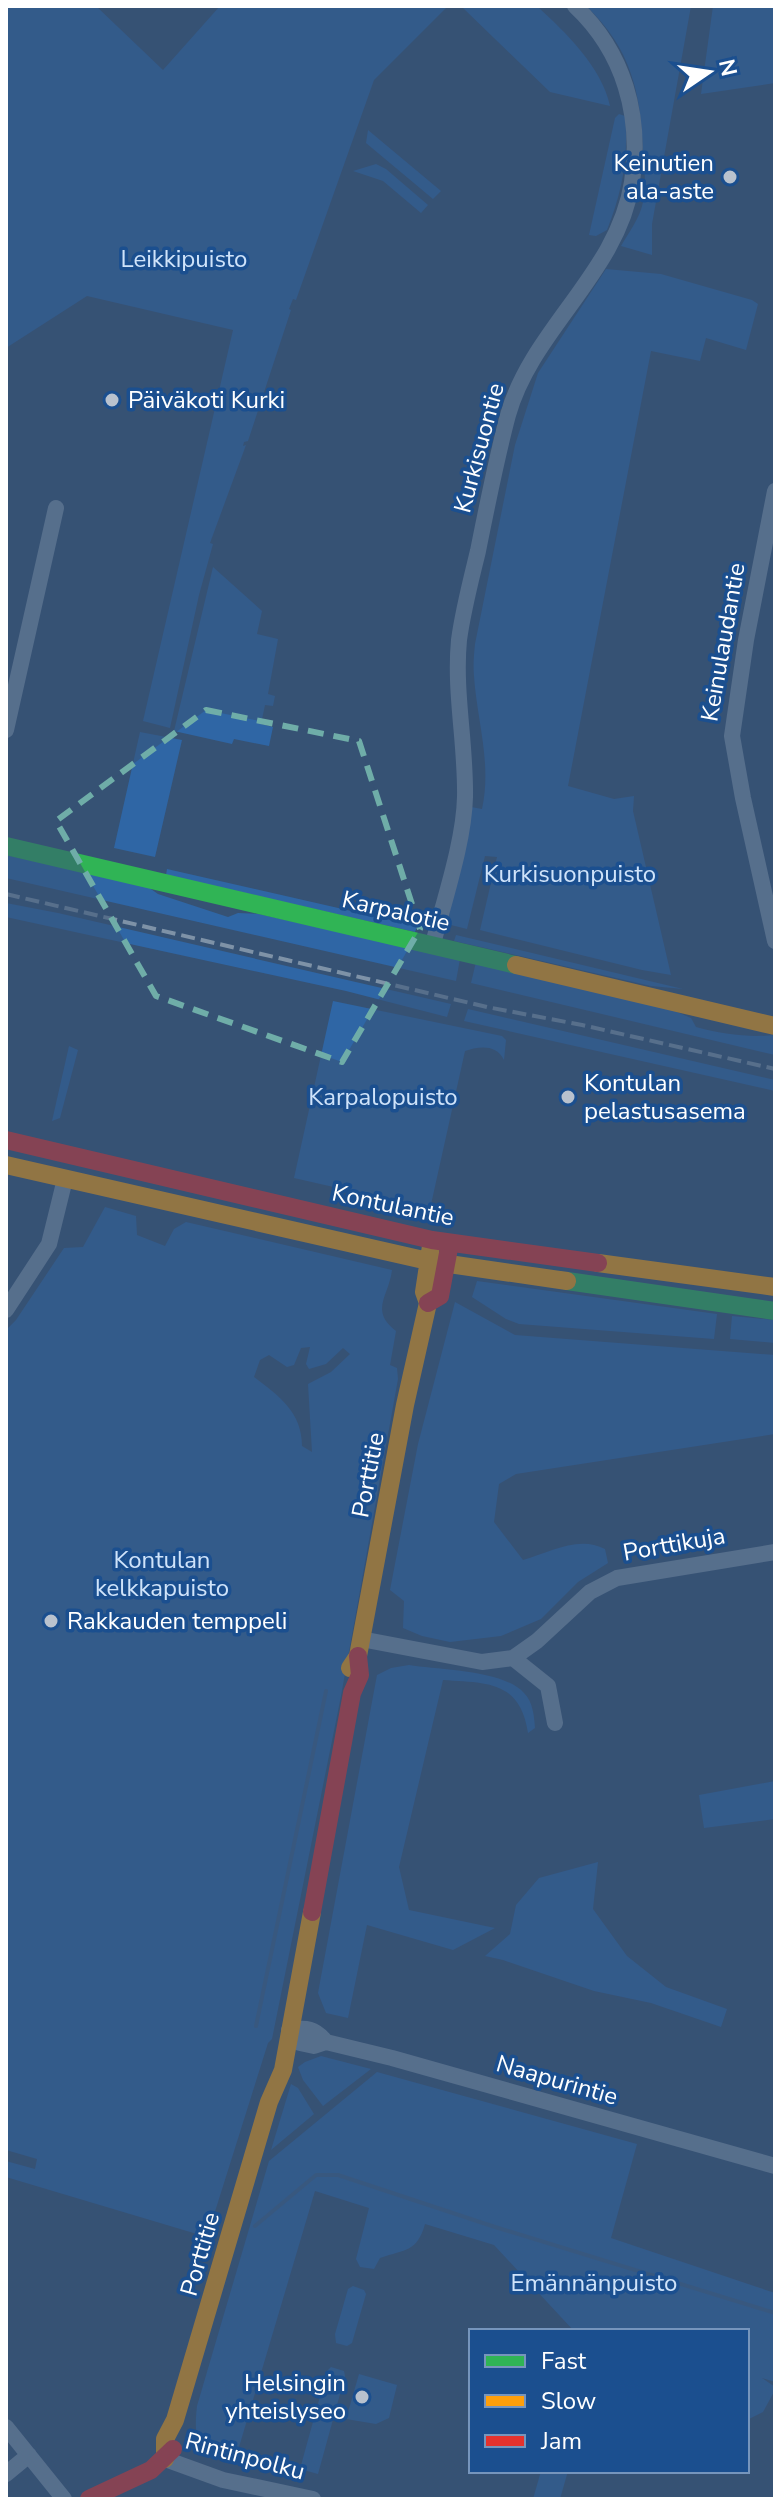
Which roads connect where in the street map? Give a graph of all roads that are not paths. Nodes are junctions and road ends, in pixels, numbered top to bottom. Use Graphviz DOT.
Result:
graph roads {
  1 [pos="575,6"];
  2 [pos="775,491"];
  3 [pos="56,508"];
  4 [pos="6,730"];
  5 [pos="6,846"];
  6 [pos="775,941"];
  7 [pos="433,944"];
  8 [pos="775,1026"];
  9 [pos="6,1140"];
  10 [pos="6,1165"];
  11 [pos="65,1179"];
  12 [pos="441,1241"];
  13 [pos="438,1263"];
  14 [pos="775,1287"];
  15 [pos="6,1310"];
  16 [pos="775,1311"];
  17 [pos="775,1552"];
  18 [pos="360,1647"];
  19 [pos="513,1658"];
  20 [pos="555,1723"];
  21 [pos="288,2035"];
  22 [pos="775,2166"];
  23 [pos="6,2427"];
  24 [pos="29,2455"];
  25 [pos="165,2459"];
  26 [pos="6,2474"];
  27 [pos="121,2484"];
  28 [pos="64,2499"];
  29 [pos="89,2499"];
  30 [pos="106,2499"];
  31 [pos="313,2499"];
  1 -- 7 [label="street, Kurkisuontie"];
  2 -- 6 [label="street, Keinulaudantie"];
  3 -- 4 [label="street"];
  5 -- 7 [label="street, Karpalotie"];
  7 -- 8 [label="street, Karpalotie"];
  9 -- 12 [label="street, Kontulantie"];
  10 -- 11 [label="street, Kontulantie"];
  11 -- 13 [label="street, Kontulantie"];
  11 -- 15 [label="street"];
  12 -- 13 [label="street, Porttitie"];
  12 -- 14 [label="street, Kontulantie"];
  13 -- 16 [label="street, Kontulantie"];
  13 -- 18 [label="street, Porttitie"];
  17 -- 19 [label="street, Porttikuja"];
  18 -- 19 [label="street"];
  18 -- 21 [label="street, Porttitie"];
  19 -- 20 [label="street"];
  21 -- 22 [label="street, Naapurintie"];
  21 -- 25 [label="street, Porttitie"];
  23 -- 24 [label="street"];
  24 -- 26 [label="street"];
  24 -- 28 [label="street"];
  25 -- 27 [label="street"];
  25 -- 31 [label="street, Rintinpolku"];
  27 -- 29 [label="street"];
  27 -- 30 [label="street"];
}
